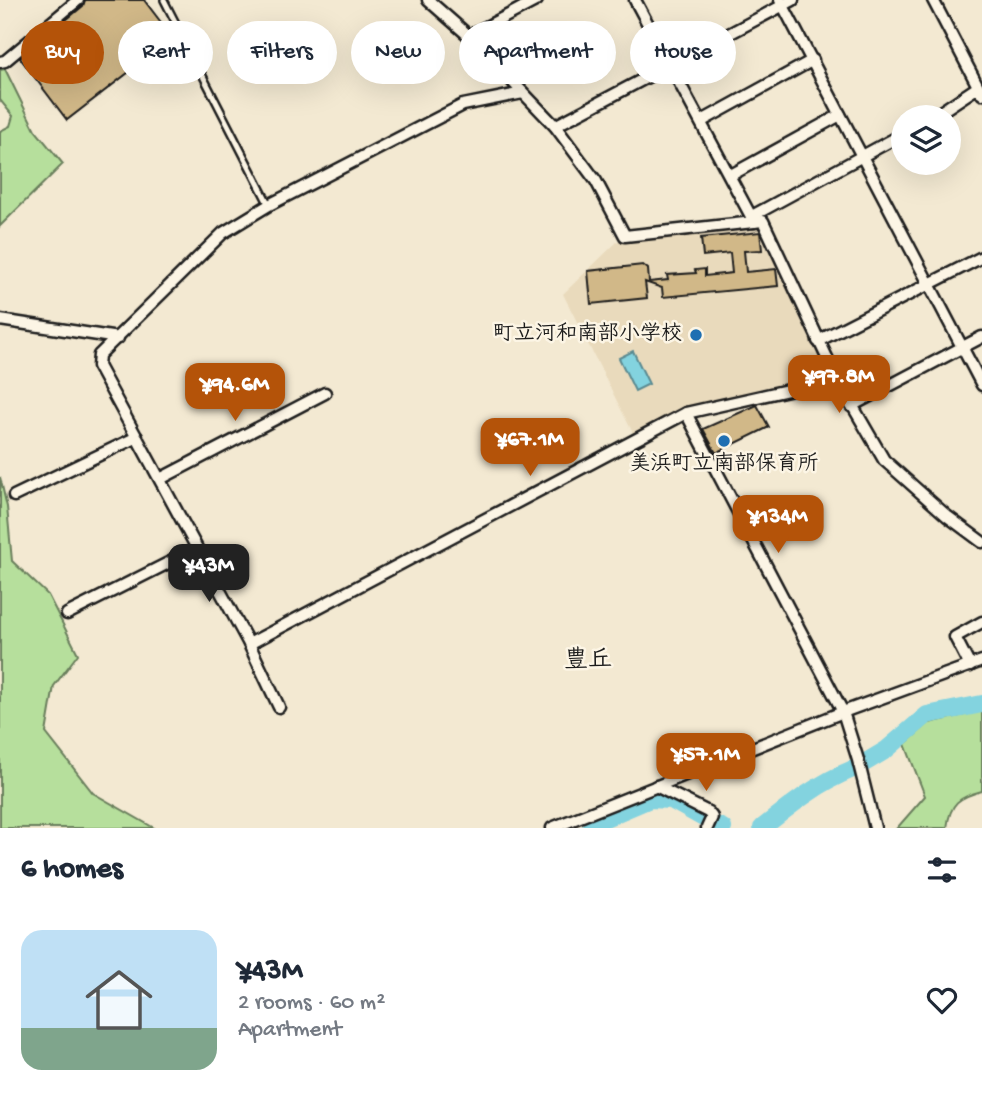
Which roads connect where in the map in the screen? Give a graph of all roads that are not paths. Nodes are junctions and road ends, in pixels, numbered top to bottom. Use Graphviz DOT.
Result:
graph roads {
  1 [pos="78,0"];
  2 [pos="164,0"];
  3 [pos="428,0"];
  4 [pos="537,0"];
  5 [pos="635,0"];
  6 [pos="793,0"];
  7 [pos="933,0"];
  8 [pos="782,3"];
  9 [pos="497,21"];
  10 [pos="646,21"];
  11 [pos="459,27"];
  12 [pos="736,28"];
  13 [pos="813,60"];
  14 [pos="0,62"];
  15 [pos="514,84"];
  16 [pos="633,84"];
  17 [pos="681,84"];
  18 [pos="980,90"];
  19 [pos="523,93"];
  20 [pos="954,105"];
  21 [pos="840,116"];
  22 [pos="702,121"];
  23 [pos="555,126"];
  24 [pos="891,140"];
  25 [pos="860,156"];
  26 [pos="731,175"];
  27 [pos="269,205"];
  28 [pos="753,219"];
  29 [pos="982,257"];
  30 [pos="929,286"];
  31 [pos="0,320"];
  32 [pos="982,337"];
  33 [pos="117,338"];
  34 [pos="818,341"];
  35 [pos="962,348"];
  36 [pos="837,379"];
  37 [pos="982,385"];
  38 [pos="325,393"];
  39 [pos="851,405"];
  40 [pos="686,413"];
  41 [pos="137,437"];
  42 [pos="160,479"];
  43 [pos="14,496"];
  44 [pos="982,542"];
  45 [pos="195,549"];
  46 [pos="67,614"];
  47 [pos="982,622"];
  48 [pos="249,644"];
  49 [pos="982,661"];
  50 [pos="970,666"];
  51 [pos="279,707"];
  52 [pos="843,712"];
  53 [pos="656,786"];
  54 [pos="552,828"];
  55 [pos="707,828"];
  56 [pos="875,828"];
  1 -- 14 [label="street"];
  2 -- 27 [label="lane"];
  3 -- 11 [label="street"];
  4 -- 9 [label="street"];
  5 -- 10 [label="street"];
  6 -- 8 [label="street"];
  7 -- 18 [label="street"];
  8 -- 12 [label="street"];
  8 -- 13 [label="street"];
  13 -- 21 [label="street"];
  13 -- 22 [label="street"];
  15 -- 19 [label="street"];
  16 -- 23 [label="street"];
  17 -- 22 [label="street"];
  18 -- 20 [label="street"];
  19 -- 23 [label="street"];
  19 -- 27 [label="street"];
  21 -- 25 [label="street"];
  21 -- 26 [label="street"];
  22 -- 26 [label="street"];
  23 -- 28 [label="street"];
  24 -- 25 [label="street"];
  25 -- 28 [label="street"];
  25 -- 30 [label="street"];
  26 -- 28 [label="street"];
  27 -- 33 [label="street"];
  28 -- 34 [label="street"];
  29 -- 30 [label="street"];
  30 -- 34 [label="street"];
  30 -- 35 [label="street"];
  31 -- 33 [label="street"];
  32 -- 35 [label="street"];
  33 -- 41 [label="street"];
  34 -- 36 [label="street"];
  35 -- 37 [label="street"];
  35 -- 39 [label="street"];
  36 -- 39 [label="street"];
  36 -- 40 [label="street"];
  38 -- 42 [label="street"];
  39 -- 44 [label="street"];
  40 -- 48 [label="street"];
  40 -- 52 [label="street"];
  41 -- 42 [label="street"];
  41 -- 43 [label="street"];
  42 -- 45 [label="street"];
  45 -- 46 [label="street"];
  45 -- 48 [label="street"];
  47 -- 50 [label="street"];
  48 -- 51 [label="street"];
  49 -- 50 [label="street"];
  50 -- 52 [label="street"];
  52 -- 53 [label="street"];
  52 -- 56 [label="street"];
  53 -- 54 [label="street"];
  53 -- 55 [label="street"];
}
